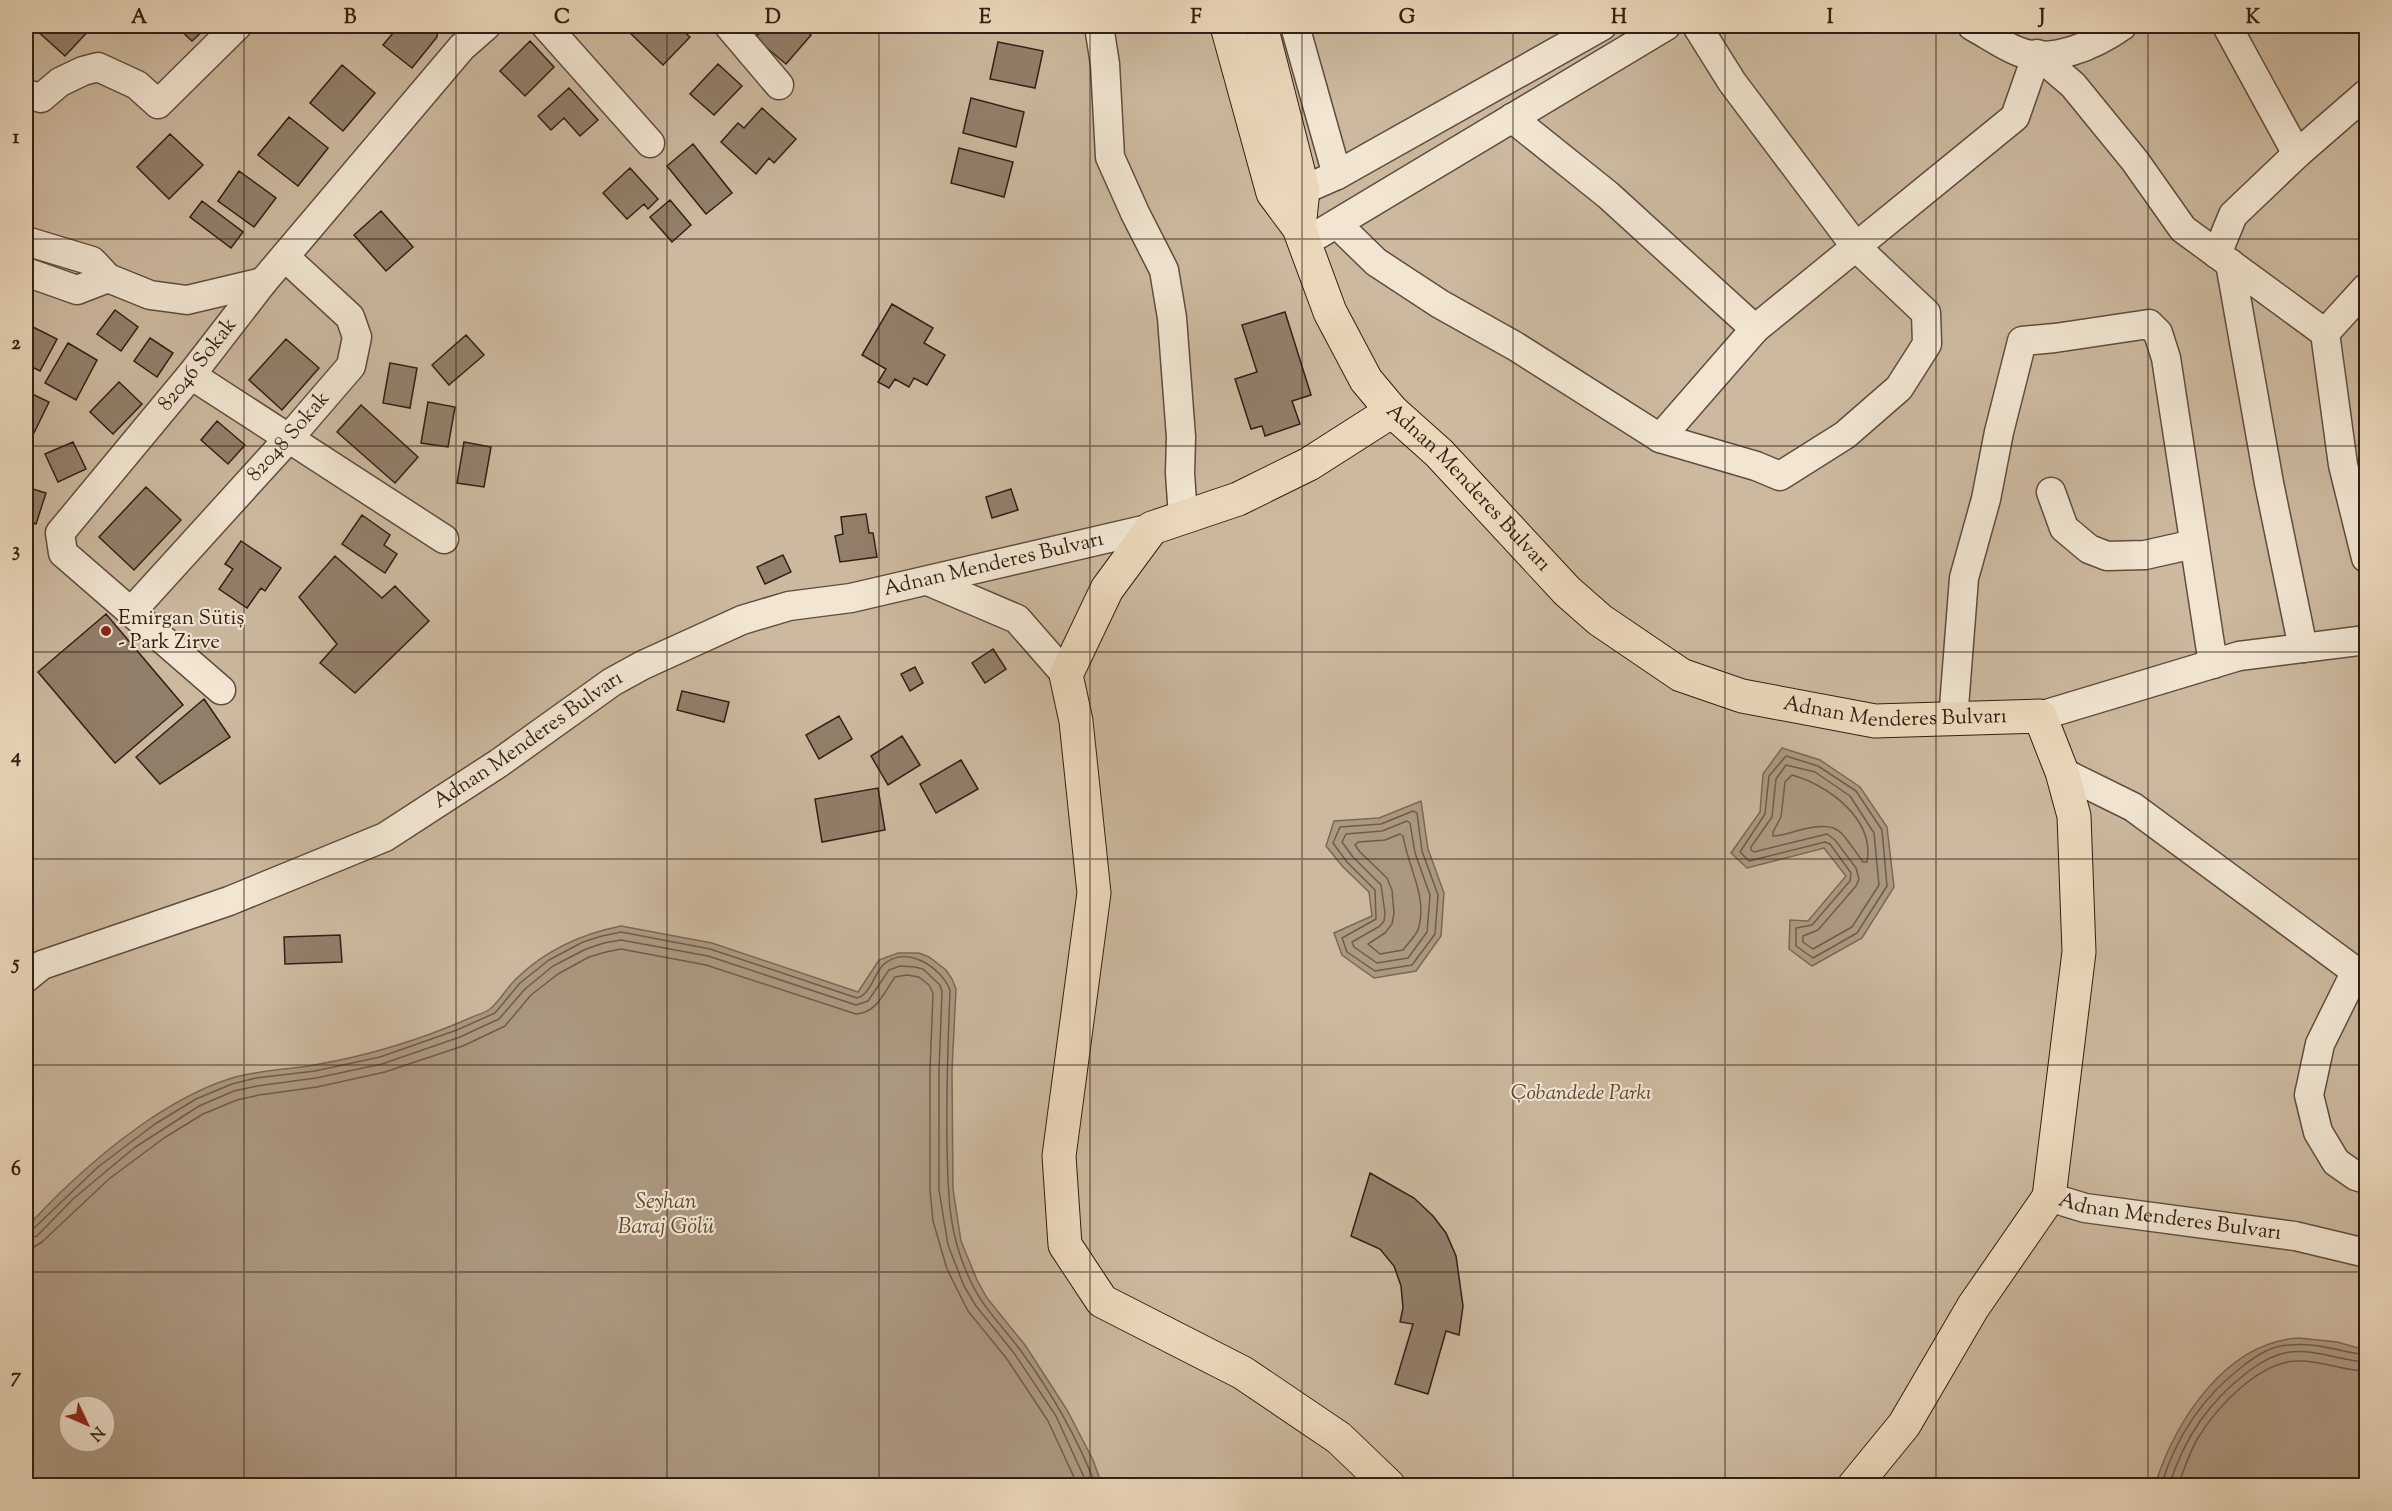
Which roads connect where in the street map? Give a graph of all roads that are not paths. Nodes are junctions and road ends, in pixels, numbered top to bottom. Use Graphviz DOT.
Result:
graph roads {
  1 [pos="237,26"];
  2 [pos="546,26"];
  3 [pos="729,26"];
  4 [pos="1099,26"];
  5 [pos="1227,26"];
  6 [pos="1261,26"];
  7 [pos="1295,26"];
  8 [pos="1602,26"];
  9 [pos="1666,26"];
  10 [pos="1697,26"];
  11 [pos="1972,26"];
  12 [pos="2122,26"];
  13 [pos="2227,26"];
  14 [pos="479,28"];
  15 [pos="2037,54"];
  16 [pos="778,85"];
  17 [pos="26,94"];
  18 [pos="2367,94"];
  19 [pos="1512,118"];
  20 [pos="650,143"];
  21 [pos="2297,154"];
  22 [pos="1337,175"];
  23 [pos="1303,190"];
  24 [pos="1337,224"];
  25 [pos="1302,236"];
  26 [pos="26,241"];
  27 [pos="1857,247"];
  28 [pos="285,257"];
  29 [pos="2223,258"];
  30 [pos="26,272"];
  31 [pos="108,278"];
  32 [pos="263,282"];
  33 [pos="2367,288"];
  34 [pos="1755,329"];
  35 [pos="2325,333"];
  36 [pos="191,375"];
  37 [pos="1392,411"];
  38 [pos="289,438"];
  39 [pos="1660,438"];
  40 [pos="2355,463"];
  41 [pos="2051,492"];
  42 [pos="1183,518"];
  43 [pos="1152,528"];
  44 [pos="444,539"];
  45 [pos="2194,544"];
  46 [pos="2367,558"];
  47 [pos="927,581"];
  48 [pos="131,612"];
  49 [pos="2367,640"];
  50 [pos="2303,648"];
  51 [pos="2213,663"];
  52 [pos="1066,675"];
  53 [pos="221,690"];
  54 [pos="2040,716"];
  55 [pos="1953,720"];
  56 [pos="2062,772"];
  57 [pos="2361,975"];
  58 [pos="26,978"];
  59 [pos="2367,1179"];
  60 [pos="2049,1197"];
  61 [pos="2367,1253"];
  62 [pos="1389,1485"];
  63 [pos="1854,1485"];
  1 -- 17 [label="street"];
  2 -- 20 [label="street"];
  3 -- 16 [label="street"];
  4 -- 42 [label="street"];
  5 -- 25 [label="main road"];
  6 -- 23 [label="main road"];
  7 -- 22 [label="street"];
  8 -- 22 [label="street"];
  9 -- 19 [label="street"];
  10 -- 27 [label="street"];
  11 -- 15 [label="street"];
  12 -- 15 [label="street"];
  13 -- 21 [label="street"];
  14 -- 28 [label="street, 82046 Sokak"];
  15 -- 27 [label="street"];
  15 -- 29 [label="street"];
  18 -- 21 [label="street"];
  19 -- 24 [label="street"];
  19 -- 34 [label="street"];
  21 -- 29 [label="street"];
  22 -- 23 [label="street"];
  23 -- 25 [label="main road"];
  24 -- 25 [label="street"];
  24 -- 39 [label="street"];
  25 -- 37 [label="main road"];
  26 -- 31 [label="street"];
  27 -- 34 [label="street"];
  27 -- 39 [label="street"];
  28 -- 32 [label="street, 82046 Sokak"];
  28 -- 38 [label="street, 82048 Sokak"];
  29 -- 35 [label="street"];
  29 -- 50 [label="street"];
  30 -- 31 [label="street"];
  31 -- 32 [label="street"];
  32 -- 36 [label="street, 82046 Sokak"];
  33 -- 35 [label="street"];
  34 -- 39 [label="street"];
  35 -- 40 [label="street"];
  36 -- 38 [label="street"];
  36 -- 48 [label="street, 82046 Sokak"];
  37 -- 42 [label="main road, Adnan Menderes Bulvarı"];
  37 -- 55 [label="main road, Adnan Menderes Bulvarı"];
  38 -- 44 [label="street"];
  38 -- 48 [label="street, 82048 Sokak"];
  40 -- 46 [label="street"];
  41 -- 45 [label="street"];
  42 -- 43 [label="main road, Adnan Menderes Bulvarı"];
  43 -- 47 [label="street, Adnan Menderes Bulvarı"];
  43 -- 52 [label="main road"];
  45 -- 51 [label="street"];
  45 -- 55 [label="street"];
  47 -- 52 [label="street"];
  47 -- 58 [label="street, Adnan Menderes Bulvarı"];
  48 -- 53 [label="street, 82046 Sokak"];
  49 -- 50 [label="street"];
  50 -- 51 [label="street"];
  51 -- 54 [label="street"];
  52 -- 62 [label="main road"];
  54 -- 55 [label="main road, Adnan Menderes Bulvarı"];
  54 -- 56 [label="main road, Adnan Menderes Bulvarı"];
  56 -- 57 [label="street"];
  56 -- 60 [label="main road, Adnan Menderes Bulvarı"];
  57 -- 59 [label="street"];
  60 -- 61 [label="street, Adnan Menderes Bulvarı"];
  60 -- 63 [label="main road"];
}
